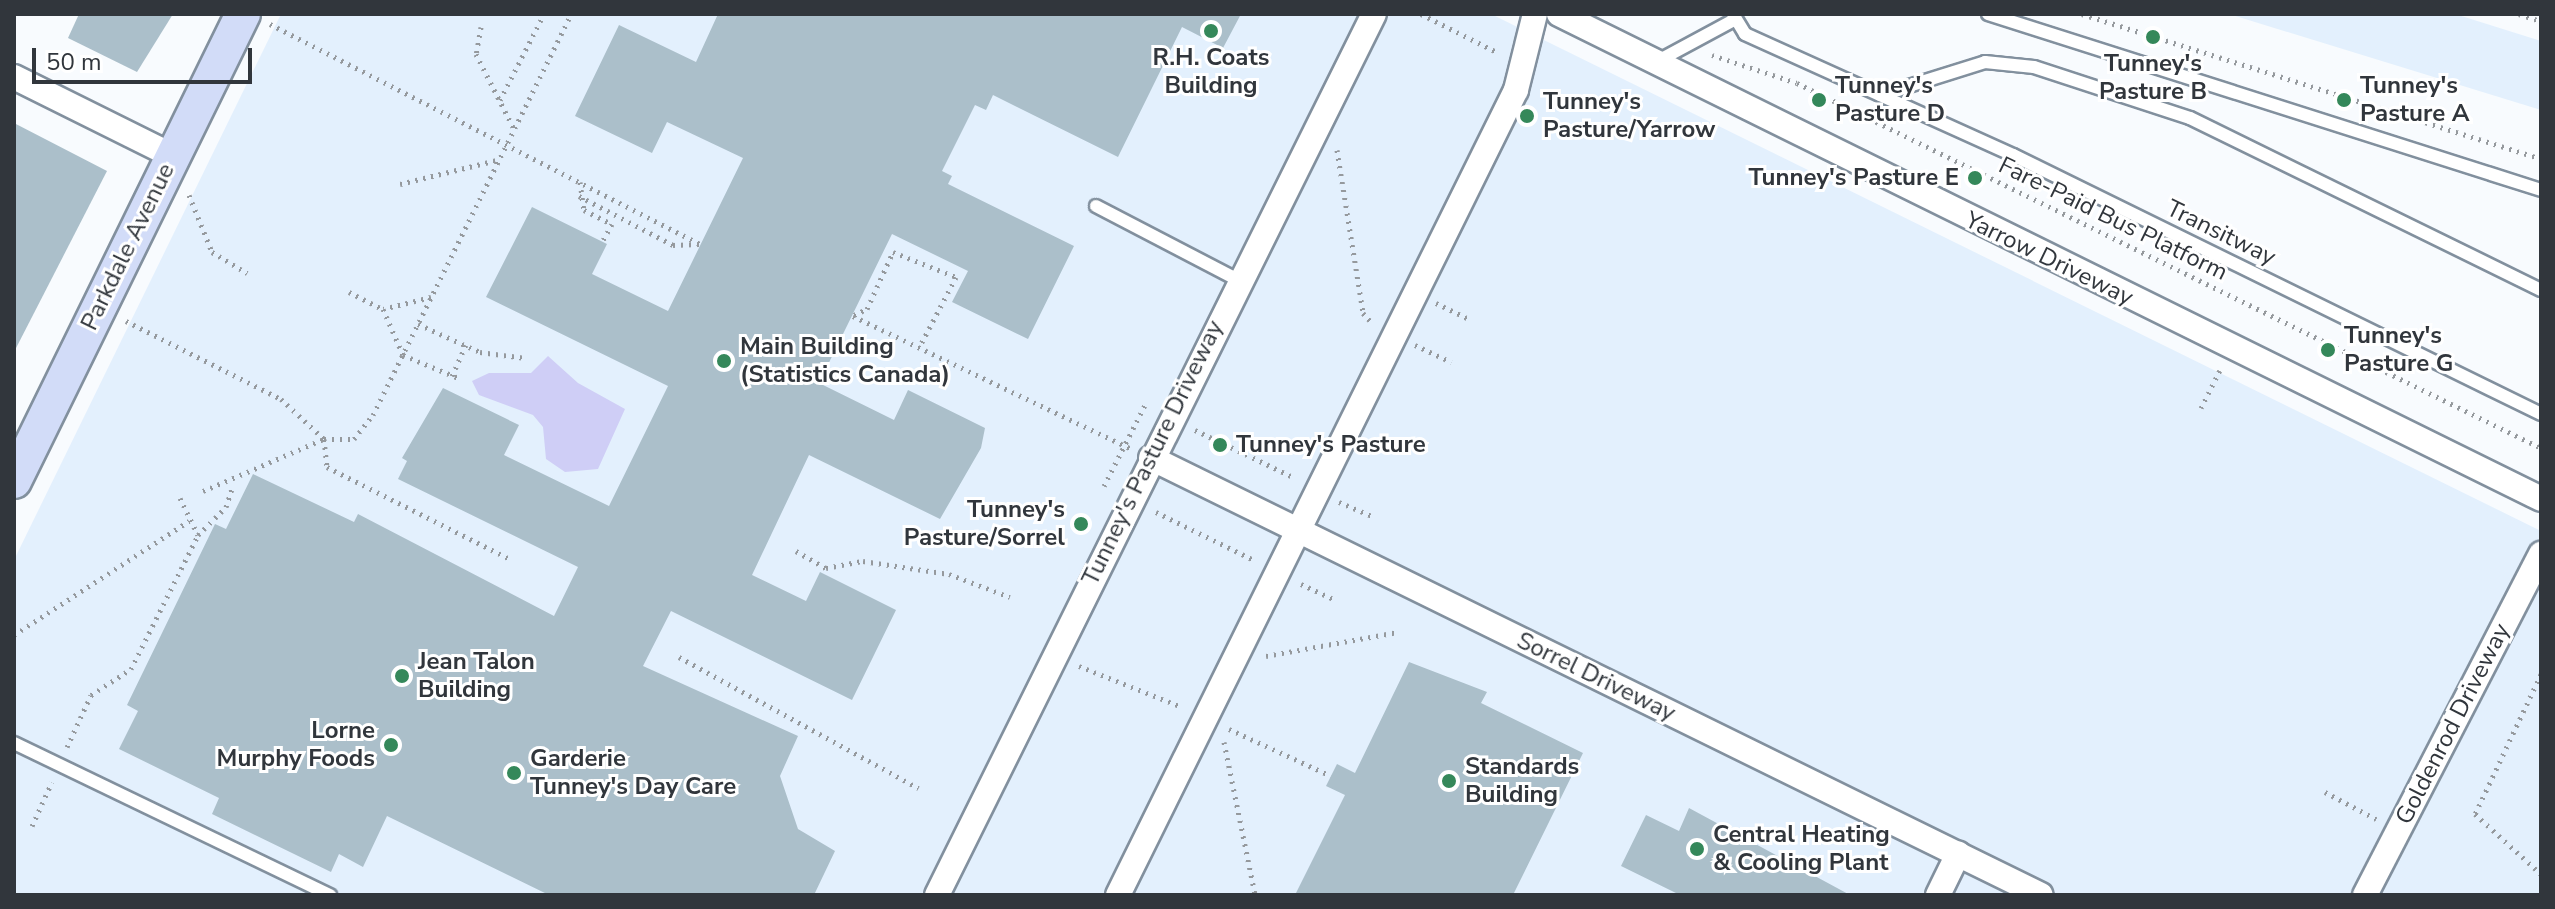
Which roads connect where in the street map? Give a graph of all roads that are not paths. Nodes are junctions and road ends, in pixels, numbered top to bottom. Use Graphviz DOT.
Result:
graph roads {
  1 [pos="1374,14"];
  2 [pos="1517,14"];
  3 [pos="1535,14"];
  4 [pos="1559,14"];
  5 [pos="1988,14"];
  6 [pos="253,17"];
  7 [pos="1733,17"];
  8 [pos="1529,47"];
  9 [pos="1655,63"];
  10 [pos="14,77"];
  11 [pos="1880,95"];
  12 [pos="173,156"];
  13 [pos="2541,190"];
  14 [pos="1096,206"];
  15 [pos="1238,280"];
  16 [pos="2541,290"];
  17 [pos="2541,414"];
  18 [pos="1151,458"];
  19 [pos="14,481"];
  20 [pos="2541,499"];
  21 [pos="1298,531"];
  22 [pos="2541,554"];
  23 [pos="14,743"];
  24 [pos="1958,854"];
  25 [pos="330,895"];
  26 [pos="937,895"];
  27 [pos="1118,895"];
  28 [pos="1938,895"];
  29 [pos="2041,895"];
  30 [pos="2365,895"];
  1 -- 15 [label="street, Tunney's Pasture Driveway"];
  2 -- 8 [label="street"];
  3 -- 8 [label="street"];
  4 -- 9 [label="street, Yarrow Driveway"];
  5 -- 13 [label="lane"];
  6 -- 12 [label="main road, Parkdale Avenue"];
  7 -- 9 [label="lane"];
  7 -- 11 [label="lane, Transitway"];
  8 -- 21 [label="street"];
  9 -- 20 [label="street, Yarrow Driveway"];
  10 -- 12 [label="street"];
  11 -- 16 [label="lane"];
  11 -- 17 [label="lane, Transitway"];
  12 -- 19 [label="main road, Parkdale Avenue"];
  14 -- 15 [label="lane"];
  15 -- 18 [label="street, Tunney's Pasture Driveway"];
  18 -- 21 [label="street, Sorrel Driveway"];
  18 -- 26 [label="street, Tunney's Pasture Driveway"];
  21 -- 24 [label="street, Sorrel Driveway"];
  21 -- 27 [label="street"];
  22 -- 30 [label="street, Goldenrod Driveway"];
  23 -- 25 [label="lane"];
  24 -- 28 [label="street"];
  24 -- 29 [label="street, Sorrel Driveway"];
}
